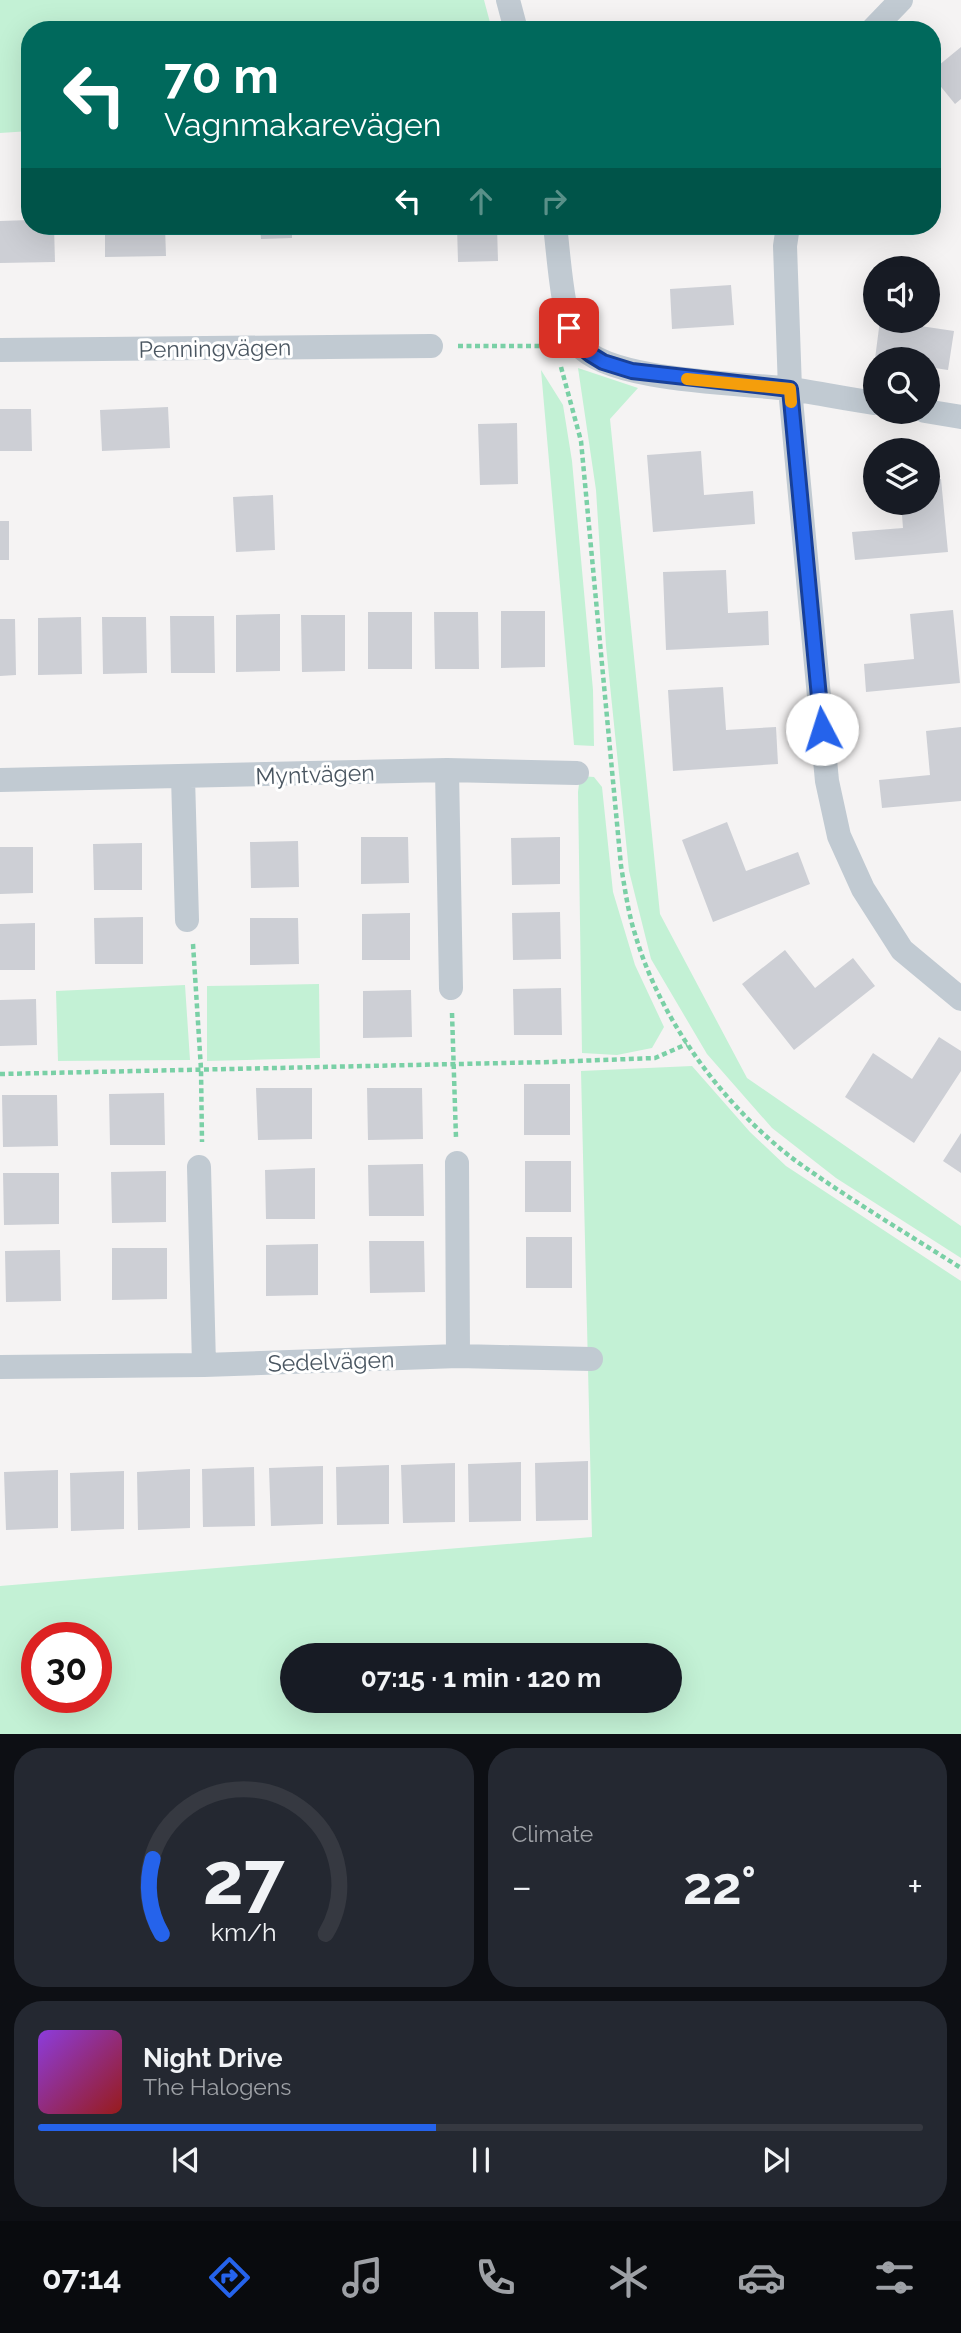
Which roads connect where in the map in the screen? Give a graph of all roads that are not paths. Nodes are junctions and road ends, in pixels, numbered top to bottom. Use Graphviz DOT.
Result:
graph roads {
  1 [pos="508,0"];
  2 [pos="901,0"];
  3 [pos="514,21"];
  4 [pos="881,21"];
  5 [pos="556,235"];
  6 [pos="787,235"];
  7 [pos="431,346"];
  8 [pos="0,350"];
  9 [pos="790,389"];
  10 [pos="863,401"];
  11 [pos="940,414"];
  12 [pos="961,417"];
  13 [pos="447,770"];
  14 [pos="577,773"];
  15 [pos="183,777"];
  16 [pos="0,780"];
  17 [pos="187,920"];
  18 [pos="451,988"];
  19 [pos="961,999"];
  20 [pos="457,1163"];
  21 [pos="199,1167"];
  22 [pos="457,1356"];
  23 [pos="591,1359"];
  24 [pos="204,1365"];
  25 [pos="0,1367"];
  1 -- 3 [label="street"];
  2 -- 4 [label="street"];
  5 -- 9 [label="street"];
  6 -- 9 [label="street"];
  7 -- 8 [label="street, Penningvägen"];
  9 -- 10 [label="street"];
  9 -- 19 [label="street"];
  11 -- 12 [label="street"];
  13 -- 14 [label="street, Myntvägen"];
  13 -- 15 [label="street, Myntvägen"];
  13 -- 18 [label="street"];
  15 -- 16 [label="street, Myntvägen"];
  15 -- 17 [label="street"];
  20 -- 22 [label="street"];
  21 -- 24 [label="street"];
  22 -- 23 [label="street, Sedelvägen"];
  22 -- 24 [label="street, Sedelvägen"];
  24 -- 25 [label="street, Sedelvägen"];
}
